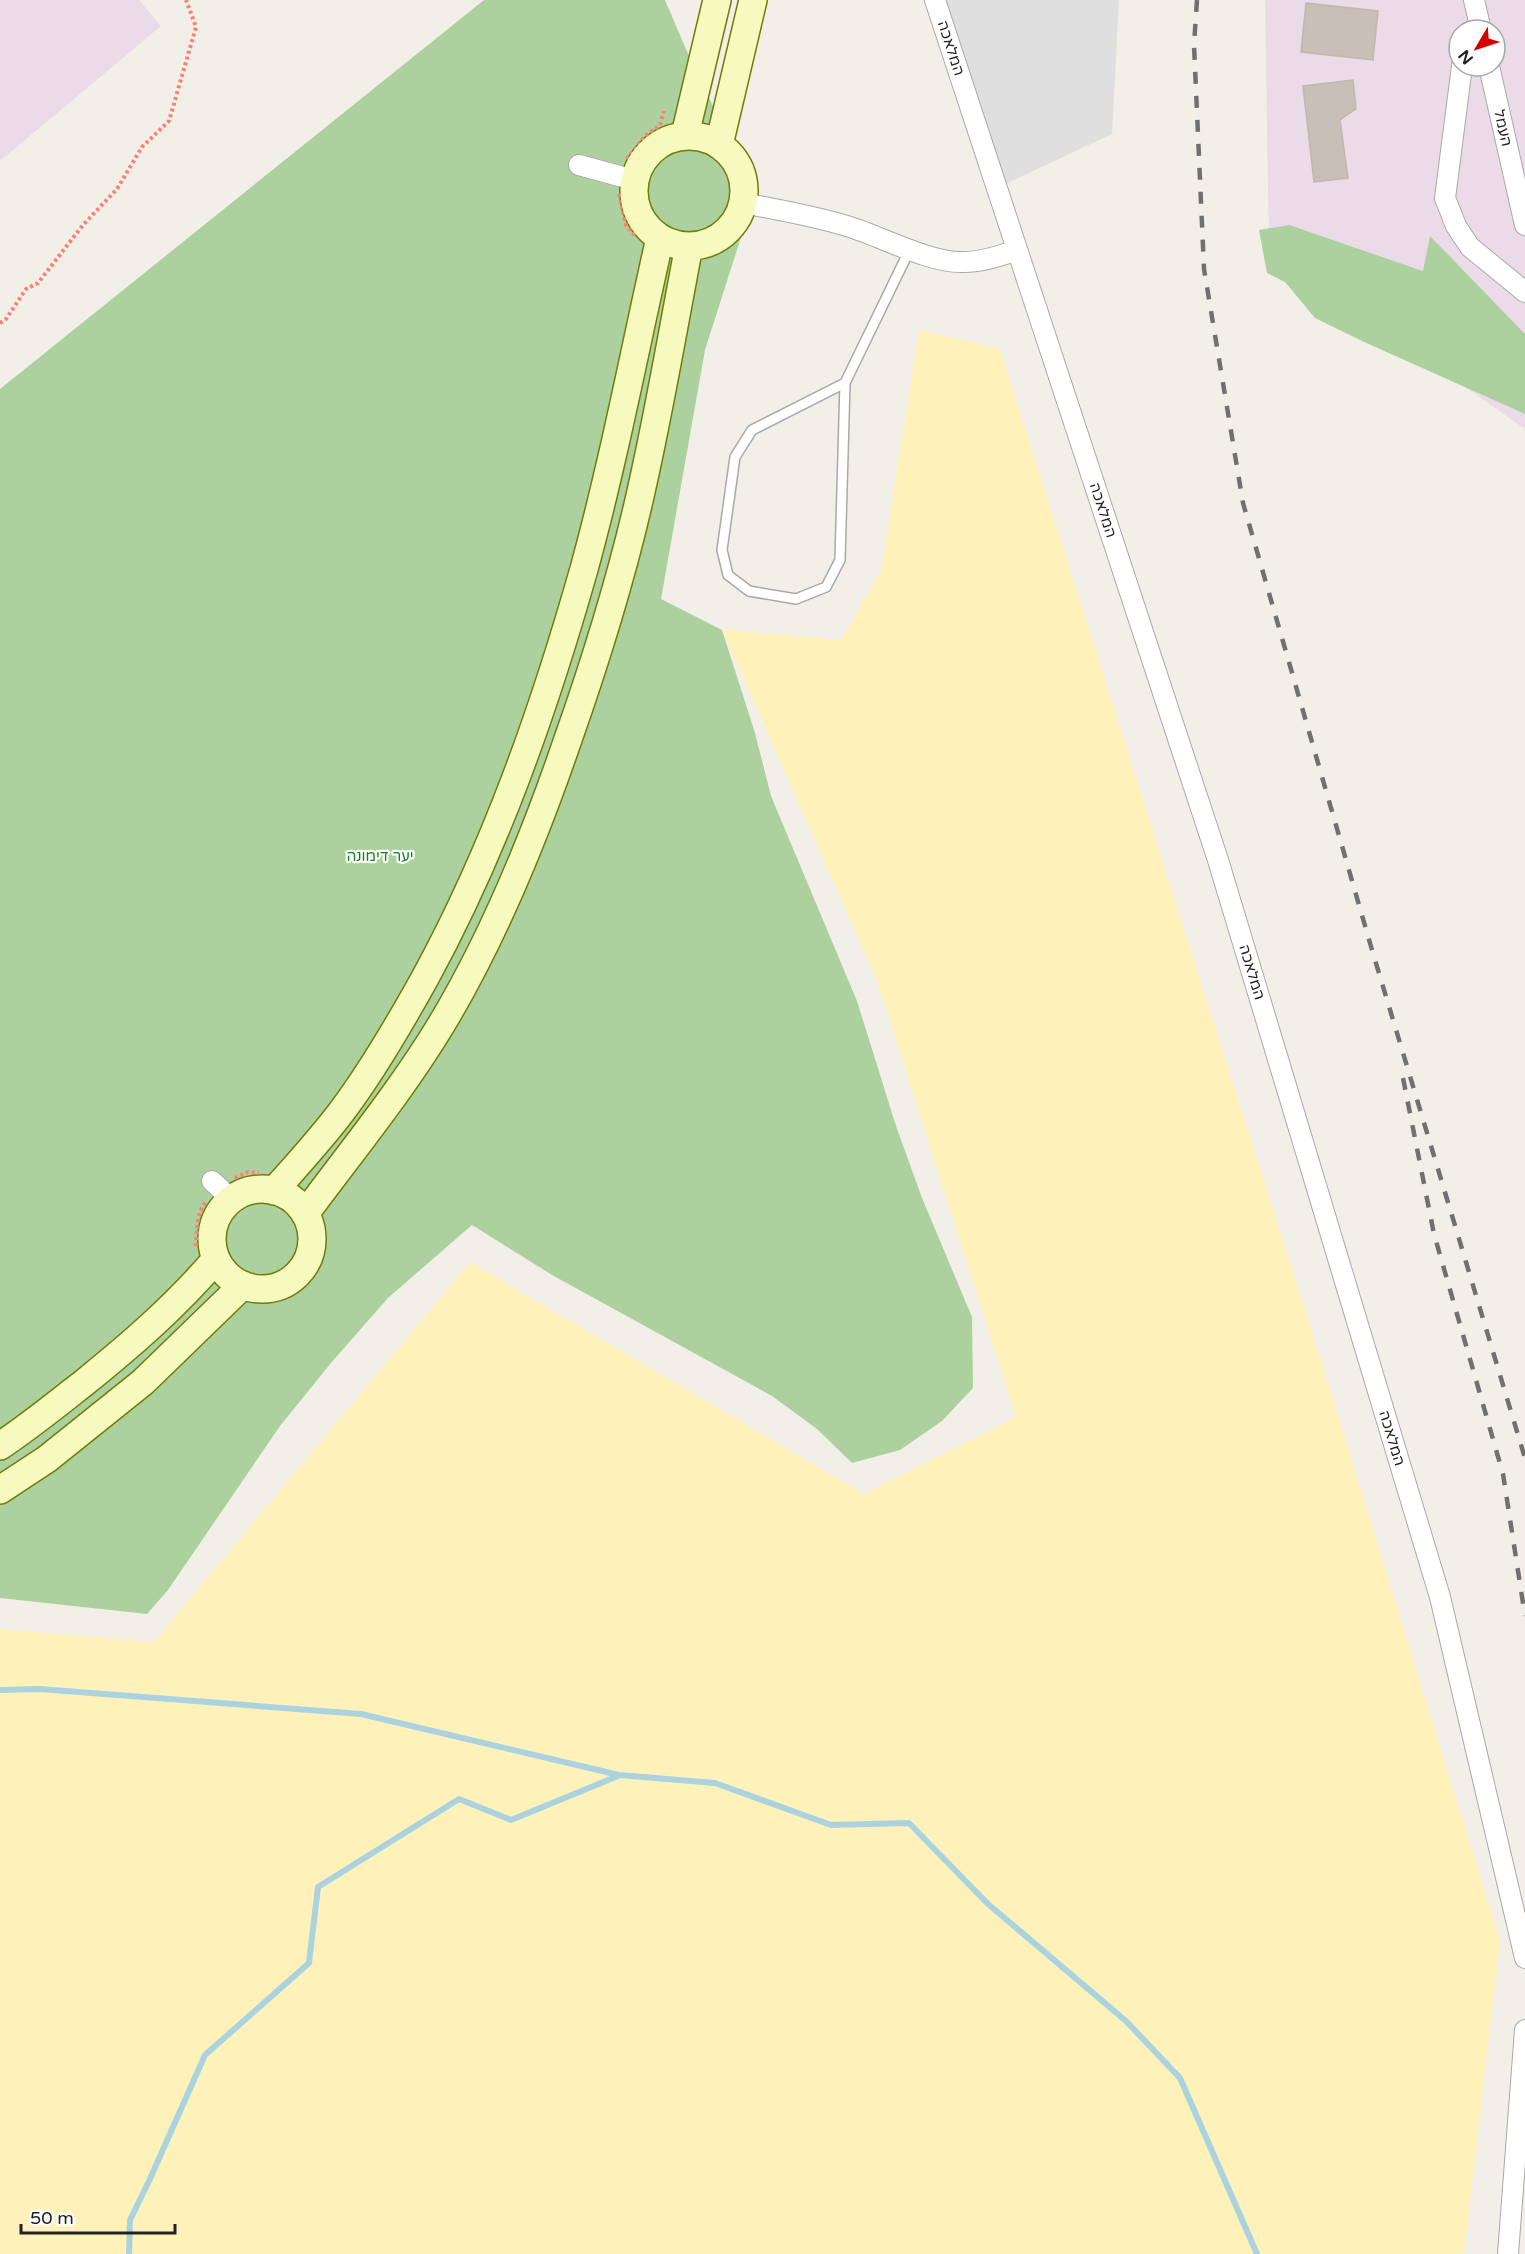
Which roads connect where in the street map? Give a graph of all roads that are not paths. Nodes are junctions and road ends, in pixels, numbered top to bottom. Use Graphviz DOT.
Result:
graph roads {
  1 [pos="717,0"];
  2 [pos="753,0"];
  3 [pos="935,0"];
  4 [pos="1472,0"];
  5 [pos="1468,18"];
  6 [pos="1477,18"];
  7 [pos="1460,78"];
  8 [pos="1492,78"];
  9 [pos="685,135"];
  10 [pos="719,145"];
  11 [pos="579,165"];
  12 [pos="627,178"];
  13 [pos="743,202"];
  14 [pos="1525,225"];
  15 [pos="651,241"];
  16 [pos="689,246"];
  17 [pos="910,249"];
  18 [pos="1017,250"];
  19 [pos="1525,292"];
  20 [pos="845,383"];
  21 [pos="272,1182"];
  22 [pos="305,1215"];
  23 [pos="206,1257"];
  24 [pos="243,1284"];
  25 [pos="0,1446"];
  26 [pos="0,1490"];
  27 [pos="1525,1958"];
  28 [pos="1525,2030"];
  29 [pos="1508,2254"];
  1 -- 9 [label="main road"];
  2 -- 10 [label="main road"];
  3 -- 18 [label="street, המלאכה"];
  4 -- 5 [label="street"];
  4 -- 6 [label="street"];
  7 -- 19 [label="street"];
  8 -- 14 [label="street, העמל"];
  9 -- 10 [label="main road"];
  9 -- 12 [label="main road"];
  10 -- 13 [label="main road"];
  11 -- 12 [label="street"];
  12 -- 15 [label="main road"];
  13 -- 16 [label="main road"];
  13 -- 17 [label="street"];
  15 -- 16 [label="main road"];
  15 -- 21 [label="main road"];
  16 -- 22 [label="main road"];
  17 -- 18 [label="street"];
  17 -- 20 [label="lane"];
  18 -- 27 [label="street, המלאכה"];
  20 -- 20 [label="lane"];
  21 -- 22 [label="main road"];
  21 -- 23 [label="main road"];
  22 -- 24 [label="main road"];
  23 -- 24 [label="main road"];
  23 -- 25 [label="main road"];
  24 -- 26 [label="main road"];
  28 -- 29 [label="street"];
}
